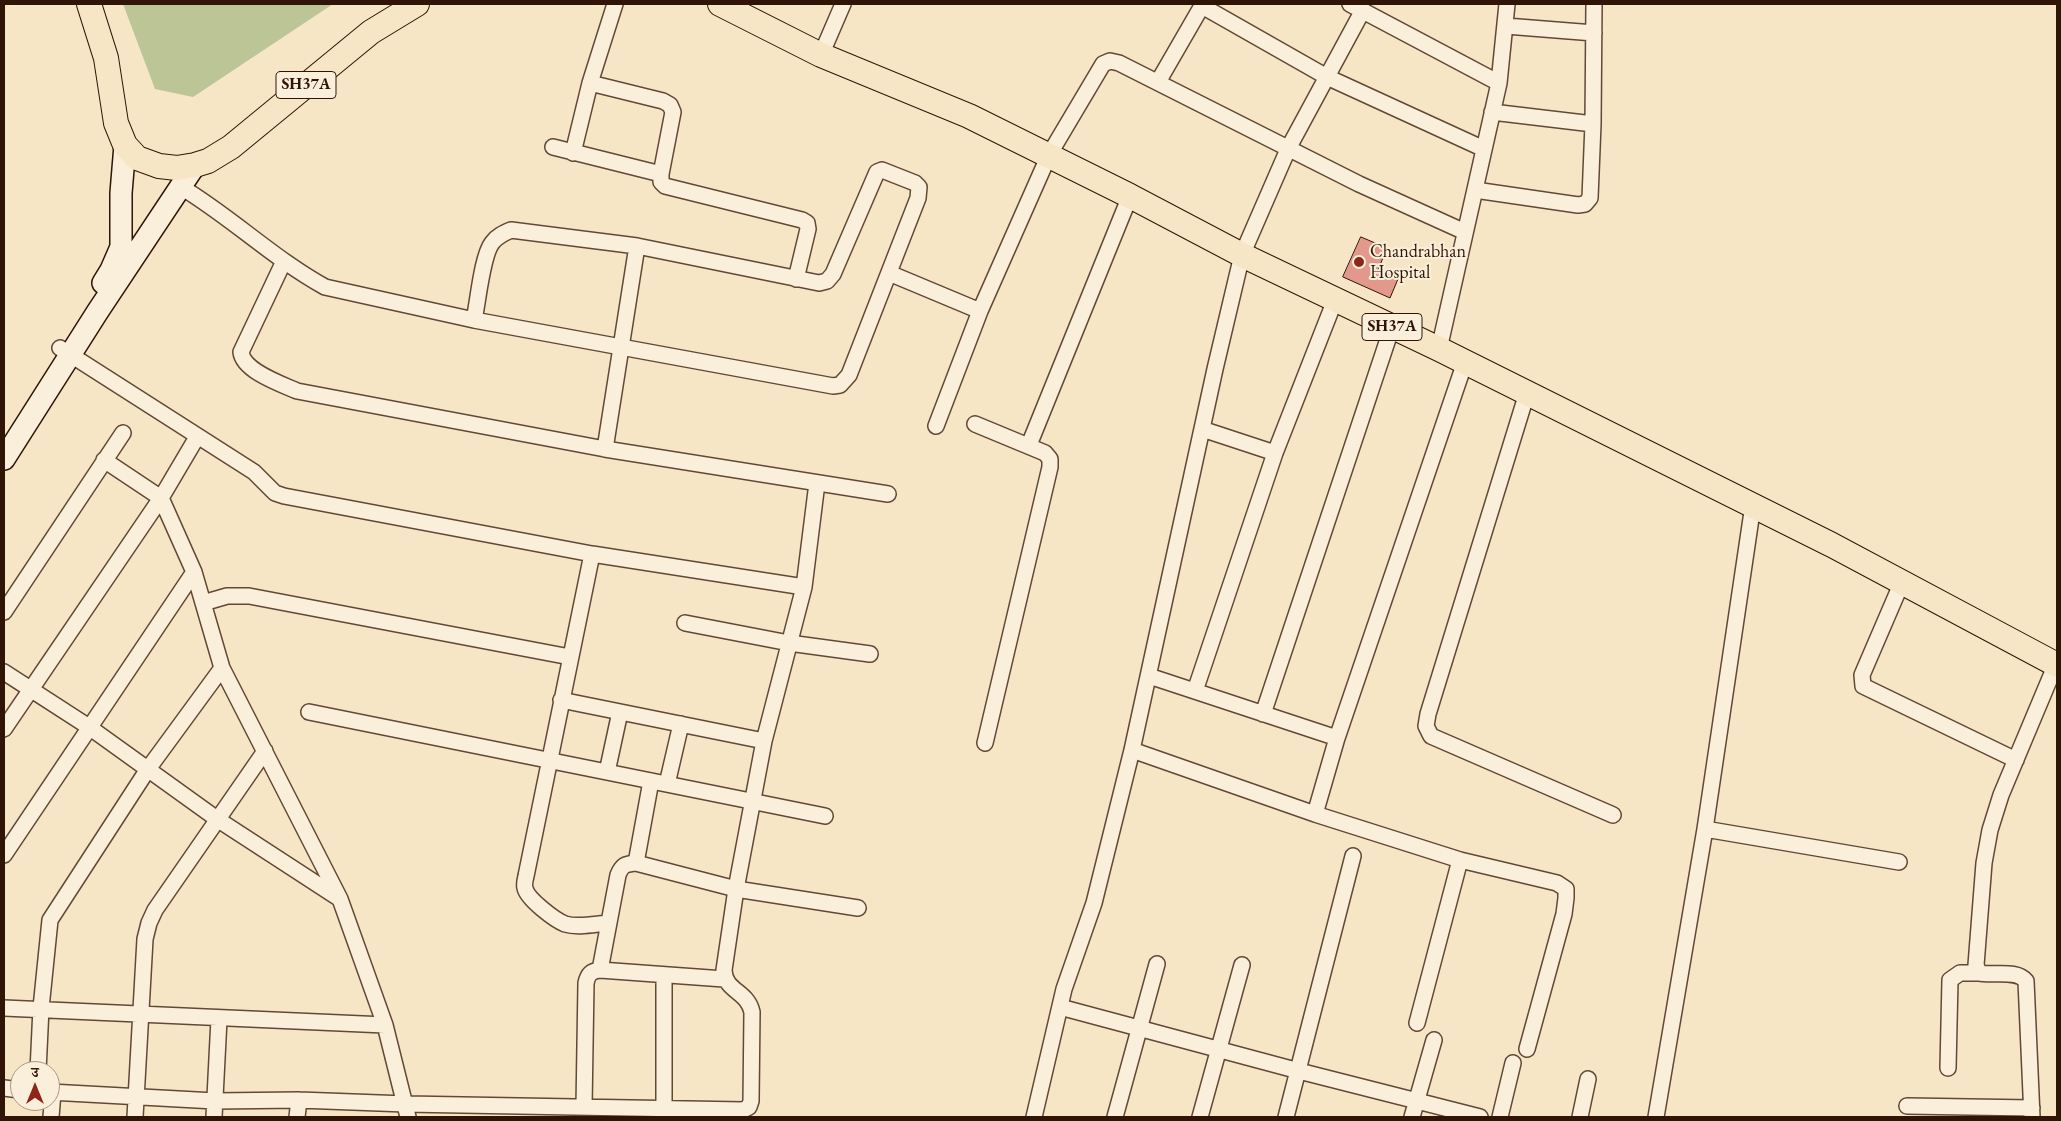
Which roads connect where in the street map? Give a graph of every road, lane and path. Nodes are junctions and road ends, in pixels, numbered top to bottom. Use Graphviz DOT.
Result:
graph roads {
  1 [pos="89,4"];
  2 [pos="417,4"];
  3 [pos="615,4"];
  4 [pos="720,4"];
  5 [pos="843,4"];
  6 [pos="1507,4"];
  7 [pos="1594,4"];
  8 [pos="1203,5"];
  9 [pos="1356,7"];
  10 [pos="1506,26"];
  11 [pos="1594,33"];
  12 [pos="821,55"];
  13 [pos="1327,77"];
  14 [pos="1158,82"];
  15 [pos="590,83"];
  16 [pos="1499,83"];
  17 [pos="1492,112"];
  18 [pos="1593,124"];
  19 [pos="125,145"];
  20 [pos="552,147"];
  21 [pos="1289,148"];
  22 [pos="1484,149"];
  23 [pos="573,153"];
  24 [pos="1048,155"];
  25 [pos="195,166"];
  26 [pos="661,174"];
  27 [pos="181,187"];
  28 [pos="1475,190"];
  29 [pos="1130,196"];
  30 [pos="1466,232"];
  31 [pos="637,246"];
  32 [pos="1242,255"];
  33 [pos="284,261"];
  34 [pos="889,273"];
  35 [pos="796,279"];
  36 [pos="1335,300"];
  37 [pos="980,311"];
  38 [pos="474,320"];
  39 [pos="1392,327"];
  40 [pos="621,347"];
  41 [pos="1439,350"];
  42 [pos="65,352"];
  43 [pos="1465,362"];
  44 [pos="1527,393"];
  45 [pos="975,424"];
  46 [pos="936,426"];
  47 [pos="1202,429"];
  48 [pos="4,433"];
  49 [pos="123,433"];
  50 [pos="197,437"];
  51 [pos="1029,445"];
  52 [pos="605,449"];
  53 [pos="1275,453"];
  54 [pos="4,460"];
  55 [pos="104,460"];
  56 [pos="817,483"];
  57 [pos="888,494"];
  58 [pos="161,498"];
  59 [pos="1753,506"];
  60 [pos="592,554"];
  61 [pos="194,572"];
  62 [pos="1902,582"];
  63 [pos="804,587"];
  64 [pos="203,603"];
  65 [pos="4,612"];
  66 [pos="685,622"];
  67 [pos="789,643"];
  68 [pos="870,654"];
  69 [pos="570,657"];
  70 [pos="2056,664"];
  71 [pos="222,668"];
  72 [pos="4,672"];
  73 [pos="1149,676"];
  74 [pos="30,689"];
  75 [pos="1195,691"];
  76 [pos="561,700"];
  77 [pos="309,712"];
  78 [pos="620,712"];
  79 [pos="1263,714"];
  80 [pos="680,724"];
  81 [pos="89,726"];
  82 [pos="4,728"];
  83 [pos="1337,738"];
  84 [pos="764,741"];
  85 [pos="985,743"];
  86 [pos="1132,750"];
  87 [pos="265,751"];
  88 [pos="549,760"];
  89 [pos="2016,760"];
  90 [pos="148,769"];
  91 [pos="607,772"];
  92 [pos="651,781"];
  93 [pos="666,784"];
  94 [pos="753,801"];
  95 [pos="1315,814"];
  96 [pos="1613,815"];
  97 [pos="825,816"];
  98 [pos="217,819"];
  99 [pos="1706,829"];
  100 [pos="4,855"];
  101 [pos="1353,856"];
  102 [pos="1460,860"];
  103 [pos="1899,862"];
  104 [pos="636,863"];
  105 [pos="736,889"];
  106 [pos="340,899"];
  107 [pos="858,908"];
  108 [pos="608,923"];
  109 [pos="1157,964"];
  110 [pos="1242,965"];
  111 [pos="600,970"];
  112 [pos="1979,973"];
  113 [pos="664,976"];
  114 [pos="724,979"];
  115 [pos="1060,1007"];
  116 [pos="4,1008"];
  117 [pos="40,1008"];
  118 [pos="142,1014"];
  119 [pos="219,1019"];
  120 [pos="1417,1023"];
  121 [pos="385,1025"];
  122 [pos="1139,1029"];
  123 [pos="1434,1040"];
  124 [pos="1527,1048"];
  125 [pos="1218,1050"];
  126 [pos="38,1061"];
  127 [pos="1513,1063"];
  128 [pos="1948,1068"];
  129 [pos="1299,1071"];
  130 [pos="1588,1079"];
  131 [pos="60,1092"];
  132 [pos="136,1096"];
  133 [pos="215,1100"];
  134 [pos="299,1100"];
  135 [pos="1417,1100"];
  136 [pos="1907,1106"];
  137 [pos="584,1107"];
  138 [pos="664,1108"];
  139 [pos="407,1111"];
  140 [pos="2032,1113"];
  141 [pos="135,1117"];
  142 [pos="214,1117"];
  143 [pos="298,1117"];
  144 [pos="1034,1117"];
  145 [pos="1115,1117"];
  146 [pos="1200,1117"];
  147 [pos="1286,1117"];
  148 [pos="1412,1117"];
  149 [pos="1480,1117"];
  150 [pos="1500,1117"];
  151 [pos="1580,1117"];
  152 [pos="1656,1117"];
  1 -- 19 [label="main road, SH37A"];
  2 -- 25 [label="main road, SH37A"];
  3 -- 15 [label="street"];
  4 -- 12 [label="main road, SH37A"];
  5 -- 12 [label="street"];
  6 -- 10 [label="street"];
  7 -- 11 [label="street"];
  8 -- 13 [label="street"];
  8 -- 14 [label="street"];
  9 -- 13 [label="street"];
  9 -- 16 [label="street"];
  10 -- 11 [label="street"];
  10 -- 16 [label="street"];
  11 -- 18 [label="street"];
  12 -- 24 [label="main road, SH37A"];
  13 -- 21 [label="street"];
  13 -- 22 [label="street"];
  14 -- 21 [label="street"];
  14 -- 24 [label="street"];
  15 -- 23 [label="street"];
  15 -- 26 [label="street"];
  16 -- 17 [label="street"];
  17 -- 18 [label="street"];
  17 -- 22 [label="street"];
  18 -- 28 [label="street"];
  19 -- 25 [label="main road, SH37A"];
  19 -- 42 [label="main road"];
  20 -- 23 [label="street"];
  21 -- 30 [label="street"];
  21 -- 32 [label="street"];
  22 -- 28 [label="street"];
  23 -- 26 [label="street"];
  24 -- 29 [label="main road, SH37A"];
  24 -- 37 [label="street"];
  25 -- 27 [label="main road"];
  26 -- 35 [label="street"];
  27 -- 33 [label="street"];
  27 -- 42 [label="main road"];
  28 -- 30 [label="street"];
  29 -- 32 [label="main road, SH37A"];
  29 -- 51 [label="street"];
  30 -- 41 [label="street"];
  31 -- 35 [label="street"];
  31 -- 38 [label="street"];
  31 -- 40 [label="street"];
  32 -- 36 [label="main road, SH37A"];
  32 -- 47 [label="street"];
  33 -- 38 [label="street"];
  33 -- 52 [label="street"];
  34 -- 35 [label="street"];
  34 -- 37 [label="street"];
  34 -- 40 [label="street"];
  36 -- 39 [label="main road, SH37A"];
  36 -- 53 [label="street"];
  37 -- 46 [label="street"];
  38 -- 40 [label="street"];
  39 -- 41 [label="main road, SH37A"];
  39 -- 79 [label="street"];
  40 -- 52 [label="street"];
  41 -- 43 [label="main road, SH37A"];
  42 -- 48 [label="main road"];
  42 -- 50 [label="street"];
  42 -- 54 [label="main road"];
  43 -- 44 [label="main road, SH37A"];
  43 -- 83 [label="street"];
  44 -- 59 [label="main road, SH37A"];
  44 -- 96 [label="street"];
  45 -- 51 [label="street"];
  47 -- 53 [label="street"];
  47 -- 73 [label="street"];
  49 -- 55 [label="street"];
  50 -- 58 [label="street"];
  50 -- 60 [label="street"];
  51 -- 85 [label="street"];
  52 -- 56 [label="street"];
  53 -- 75 [label="street"];
  55 -- 58 [label="street"];
  55 -- 65 [label="street"];
  56 -- 57 [label="street"];
  56 -- 63 [label="street"];
  58 -- 61 [label="street"];
  58 -- 74 [label="street"];
  59 -- 62 [label="main road, SH37A"];
  59 -- 99 [label="street"];
  60 -- 63 [label="street"];
  60 -- 69 [label="street"];
  61 -- 64 [label="street"];
  61 -- 81 [label="street"];
  62 -- 70 [label="main road, SH37A"];
  62 -- 89 [label="street"];
  63 -- 67 [label="street"];
  64 -- 69 [label="street"];
  64 -- 71 [label="street"];
  66 -- 67 [label="street"];
  67 -- 68 [label="street"];
  67 -- 84 [label="street"];
  69 -- 76 [label="street"];
  70 -- 89 [label="street"];
  71 -- 87 [label="street"];
  71 -- 90 [label="street"];
  72 -- 74 [label="street"];
  73 -- 75 [label="street"];
  73 -- 86 [label="street"];
  74 -- 81 [label="street"];
  74 -- 82 [label="street"];
  75 -- 79 [label="street"];
  76 -- 78 [label="street"];
  76 -- 88 [label="street"];
  77 -- 88 [label="street"];
  78 -- 80 [label="street"];
  78 -- 91 [label="street"];
  79 -- 83 [label="street"];
  80 -- 84 [label="street"];
  80 -- 93 [label="street"];
  81 -- 90 [label="street"];
  81 -- 100 [label="street"];
  83 -- 95 [label="street"];
  84 -- 94 [label="street"];
  86 -- 95 [label="street"];
  86 -- 115 [label="street"];
  87 -- 98 [label="street"];
  87 -- 106 [label="street"];
  88 -- 91 [label="street"];
  88 -- 108 [label="street"];
  89 -- 112 [label="street"];
  90 -- 98 [label="street"];
  90 -- 117 [label="street"];
  91 -- 92 [label="street"];
  92 -- 93 [label="street"];
  92 -- 104 [label="street"];
  93 -- 94 [label="street"];
  94 -- 97 [label="street"];
  94 -- 105 [label="street"];
  95 -- 102 [label="street"];
  98 -- 106 [label="street"];
  98 -- 118 [label="street"];
  99 -- 103 [label="street"];
  99 -- 152 [label="street"];
  101 -- 129 [label="street"];
  102 -- 120 [label="street"];
  102 -- 124 [label="street"];
  104 -- 105 [label="street"];
  104 -- 108 [label="street"];
  105 -- 107 [label="street"];
  105 -- 114 [label="street"];
  106 -- 121 [label="street"];
  108 -- 111 [label="street"];
  109 -- 122 [label="street"];
  110 -- 125 [label="street"];
  111 -- 113 [label="street"];
  111 -- 137 [label="street"];
  112 -- 128 [label="street"];
  112 -- 140 [label="street"];
  113 -- 114 [label="street"];
  113 -- 138 [label="street"];
  114 -- 138 [label="street"];
  115 -- 122 [label="street"];
  115 -- 144 [label="street"];
  116 -- 117 [label="street"];
  117 -- 118 [label="street"];
  117 -- 126 [label="street"];
  118 -- 119 [label="street"];
  118 -- 132 [label="street"];
  119 -- 121 [label="street"];
  119 -- 133 [label="street"];
  121 -- 139 [label="street"];
  122 -- 125 [label="street"];
  122 -- 145 [label="street"];
  123 -- 135 [label="street"];
  125 -- 129 [label="street"];
  125 -- 146 [label="street"];
  127 -- 150 [label="street"];
  129 -- 135 [label="street"];
  129 -- 147 [label="street"];
  130 -- 151 [label="street"];
  131 -- 132 [label="street"];
  132 -- 133 [label="street"];
  132 -- 141 [label="street"];
  133 -- 134 [label="street"];
  133 -- 142 [label="street"];
  134 -- 139 [label="street"];
  134 -- 143 [label="street"];
  135 -- 148 [label="street"];
  135 -- 149 [label="street"];
  136 -- 140 [label="street"];
  137 -- 138 [label="street"];
  137 -- 139 [label="street"];
}
